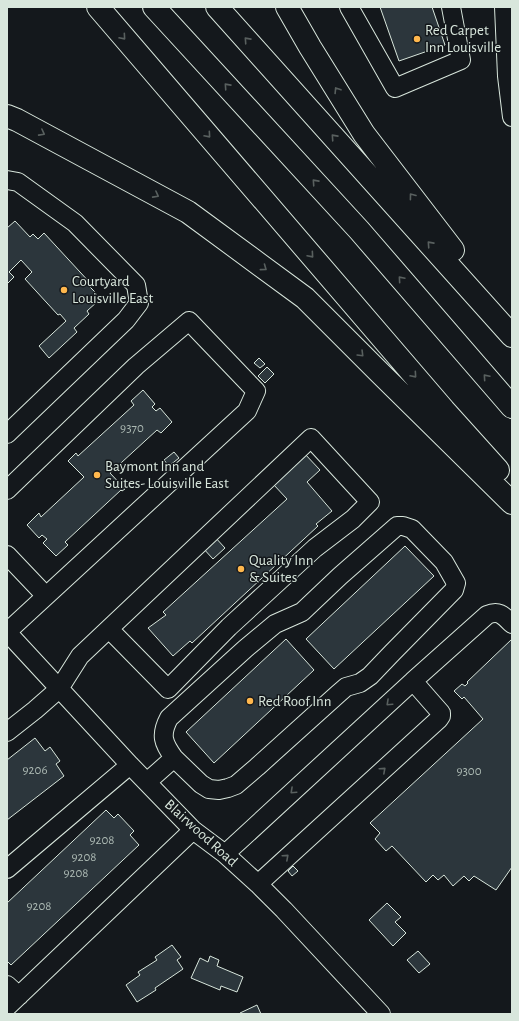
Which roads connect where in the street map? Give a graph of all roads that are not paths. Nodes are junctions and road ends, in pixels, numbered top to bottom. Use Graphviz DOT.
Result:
graph roads {
  1 [pos="98,7"];
  2 [pos="154,7"];
  3 [pos="217,7"];
  4 [pos="287,7"];
  5 [pos="349,7"];
  6 [pos="451,7"];
  7 [pos="504,7"];
  8 [pos="7,116"];
  9 [pos="512,117"];
  10 [pos="7,180"];
  11 [pos="512,327"];
  12 [pos="512,336"];
  13 [pos="512,407"];
  14 [pos="7,434"];
  15 [pos="512,486"];
  16 [pos="7,490"];
  17 [pos="512,503"];
  18 [pos="7,555"];
  19 [pos="46,596"];
  20 [pos="512,624"];
  21 [pos="110,628"];
  22 [pos="7,632"];
  23 [pos="413,681"];
  24 [pos="59,689"];
  25 [pos="7,732"];
  26 [pos="174,758"];
  27 [pos="130,765"];
  28 [pos="147,782"];
  29 [pos="193,830"];
  30 [pos="226,854"];
  31 [pos="7,869"];
  32 [pos="258,884"];
  33 [pos="11,996"];
  34 [pos="381,1014"];
  1 -- 15 [label="highway, one-way"];
  13 -- 2 [label="highway, one-way"];
  12 -- 3 [label="highway, one-way"];
  11 -- 4 [label="highway, one-way"];
  5 -- 6 [label="street"];
  7 -- 9 [label="street"];
  8 -- 17 [label="highway, one-way"];
  10 -- 14 [label="street"];
  16 -- 19 [label="street"];
  18 -- 19 [label="street"];
  19 -- 22 [label="street"];
  20 -- 23 [label="street"];
  21 -- 21 [label="street"];
  21 -- 24 [label="street"];
  22 -- 24 [label="street, Blairwood Road"];
  23 -- 30 [label="street, one-way"];
  32 -- 23 [label="street, one-way"];
  24 -- 25 [label="street"];
  24 -- 27 [label="street, Blairwood Road"];
  26 -- 26 [label="street"];
  26 -- 28 [label="street"];
  27 -- 28 [label="street, Blairwood Road"];
  27 -- 31 [label="street"];
  28 -- 29 [label="street, Blairwood Road"];
  29 -- 30 [label="street, Blairwood Road"];
  29 -- 33 [label="street"];
  30 -- 32 [label="street, Blairwood Road"];
  32 -- 34 [label="street, Blairwood Road"];
}
